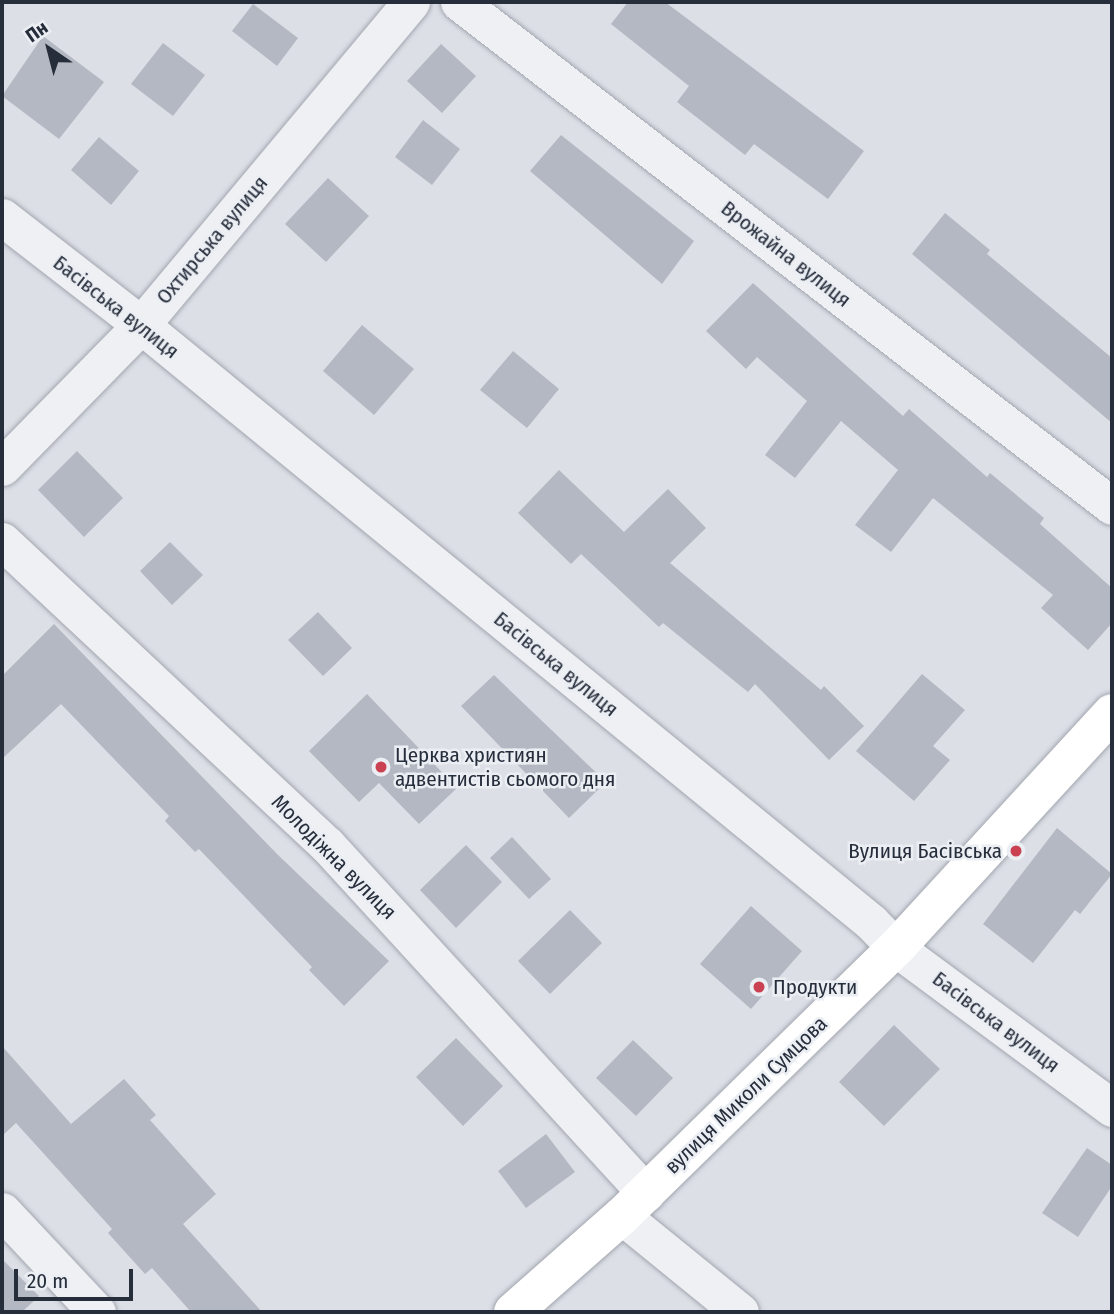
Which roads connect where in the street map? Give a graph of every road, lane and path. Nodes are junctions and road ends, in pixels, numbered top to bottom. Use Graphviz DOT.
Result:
graph roads {
  1 [pos="411,2"];
  2 [pos="459,2"];
  3 [pos="2,217"];
  4 [pos="141,325"];
  5 [pos="2,467"];
  6 [pos="1112,506"];
  7 [pos="2,541"];
  8 [pos="1112,713"];
  9 [pos="896,948"];
  10 [pos="1112,1108"];
  11 [pos="634,1205"];
  12 [pos="2,1211"];
  13 [pos="97,1312"];
  14 [pos="513,1312"];
  15 [pos="740,1312"];
  1 -- 4 [label="street, Охтирська вулиця"];
  2 -- 6 [label="street, Врожайна вулиця"];
  3 -- 4 [label="street, Басівська вулиця"];
  4 -- 5 [label="street, Охтирська вулиця"];
  4 -- 9 [label="street, Басівська вулиця"];
  7 -- 11 [label="street, Молодіжна вулиця"];
  8 -- 9 [label="street, вулиця Миколи Сумцова"];
  9 -- 10 [label="street, Басівська вулиця"];
  9 -- 11 [label="street, вулиця Миколи Сумцова"];
  11 -- 14 [label="street, вулиця Миколи Сумцова"];
  11 -- 15 [label="street, Молодіжна вулиця"];
  12 -- 13 [label="street"];
}
